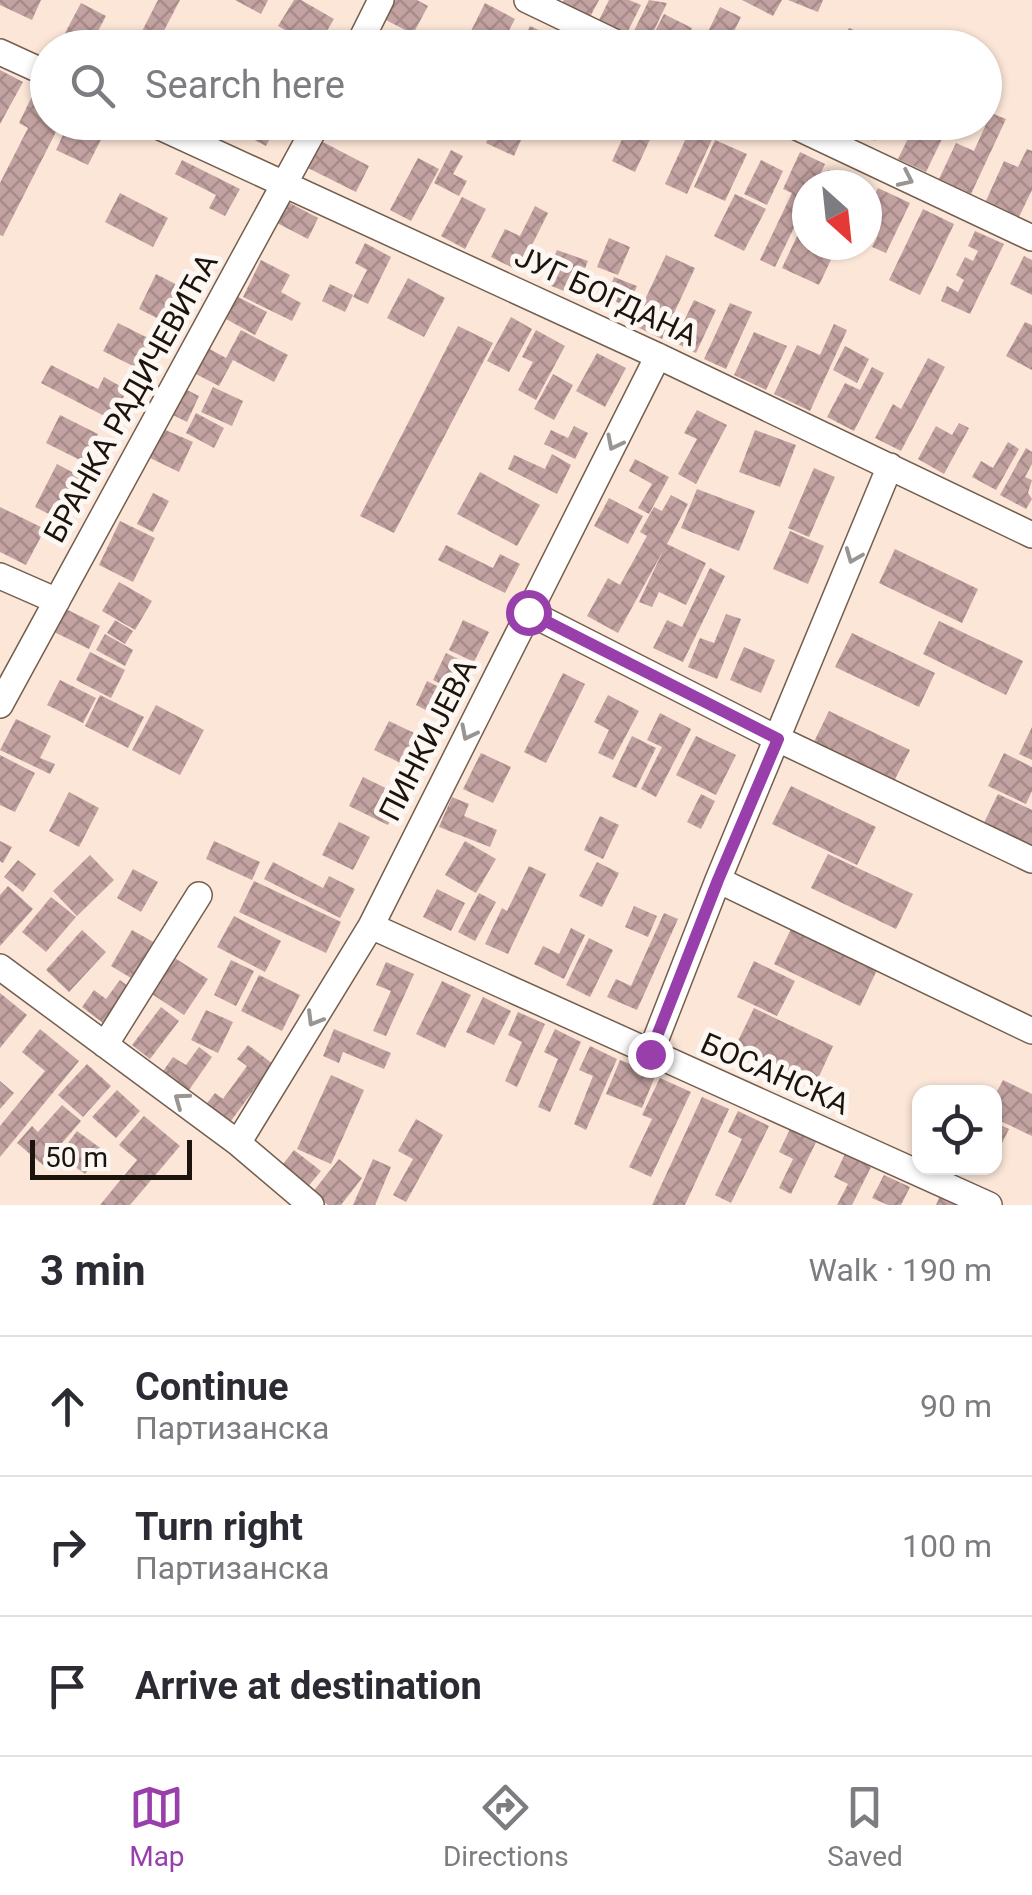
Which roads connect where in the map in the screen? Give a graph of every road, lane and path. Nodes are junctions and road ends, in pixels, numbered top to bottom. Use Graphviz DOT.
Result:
graph roads {
  1 [pos="381,0"];
  2 [pos="526,0"];
  3 [pos="365,30"];
  4 [pos="589,30"];
  5 [pos="0,52"];
  6 [pos="30,66"];
  7 [pos="188,140"];
  8 [pos="309,140"];
  9 [pos="824,140"];
  10 [pos="285,186"];
  11 [pos="1032,238"];
  12 [pos="658,356"];
  13 [pos="890,466"];
  14 [pos="1032,535"];
  15 [pos="0,576"];
  16 [pos="56,601"];
  17 [pos="528,612"];
  18 [pos="0,705"];
  19 [pos="778,739"];
  20 [pos="1032,860"];
  21 [pos="718,880"];
  22 [pos="199,895"];
  23 [pos="371,926"];
  24 [pos="0,967"];
  25 [pos="1032,1030"];
  26 [pos="105,1045"];
  27 [pos="650,1054"];
  28 [pos="238,1143"];
  29 [pos="312,1205"];
  30 [pos="989,1205"];
  1 -- 3 [label="street"];
  2 -- 4 [label="street"];
  5 -- 6 [label="street"];
  7 -- 10 [label="street, ЈУГ БОГДАНА"];
  8 -- 10 [label="street, БРАНКА РАДИЧЕВИЋА"];
  9 -- 11 [label="street, one-way"];
  10 -- 12 [label="street, ЈУГ БОГДАНА"];
  10 -- 16 [label="street, БРАНКА РАДИЧЕВИЋА"];
  12 -- 13 [label="street, ЈУГ БОГДАНА"];
  12 -- 17 [label="street, ПИНКИЈЕВА, one-way"];
  13 -- 14 [label="street, ЈУГ БОГДАНА"];
  13 -- 19 [label="street, one-way"];
  15 -- 16 [label="street"];
  16 -- 18 [label="street, БРАНКА РАДИЧЕВИЋА"];
  17 -- 19 [label="street"];
  17 -- 23 [label="street, ПИНКИЈЕВА, one-way"];
  19 -- 20 [label="street"];
  19 -- 21 [label="street"];
  21 -- 25 [label="street"];
  21 -- 27 [label="street"];
  22 -- 26 [label="street"];
  23 -- 27 [label="street, БОСАНСКА"];
  23 -- 28 [label="street, ПИНКИЈЕВА, one-way"];
  24 -- 26 [label="street"];
  28 -- 26 [label="street, one-way"];
  27 -- 30 [label="street, БОСАНСКА"];
  28 -- 29 [label="street"];
}
